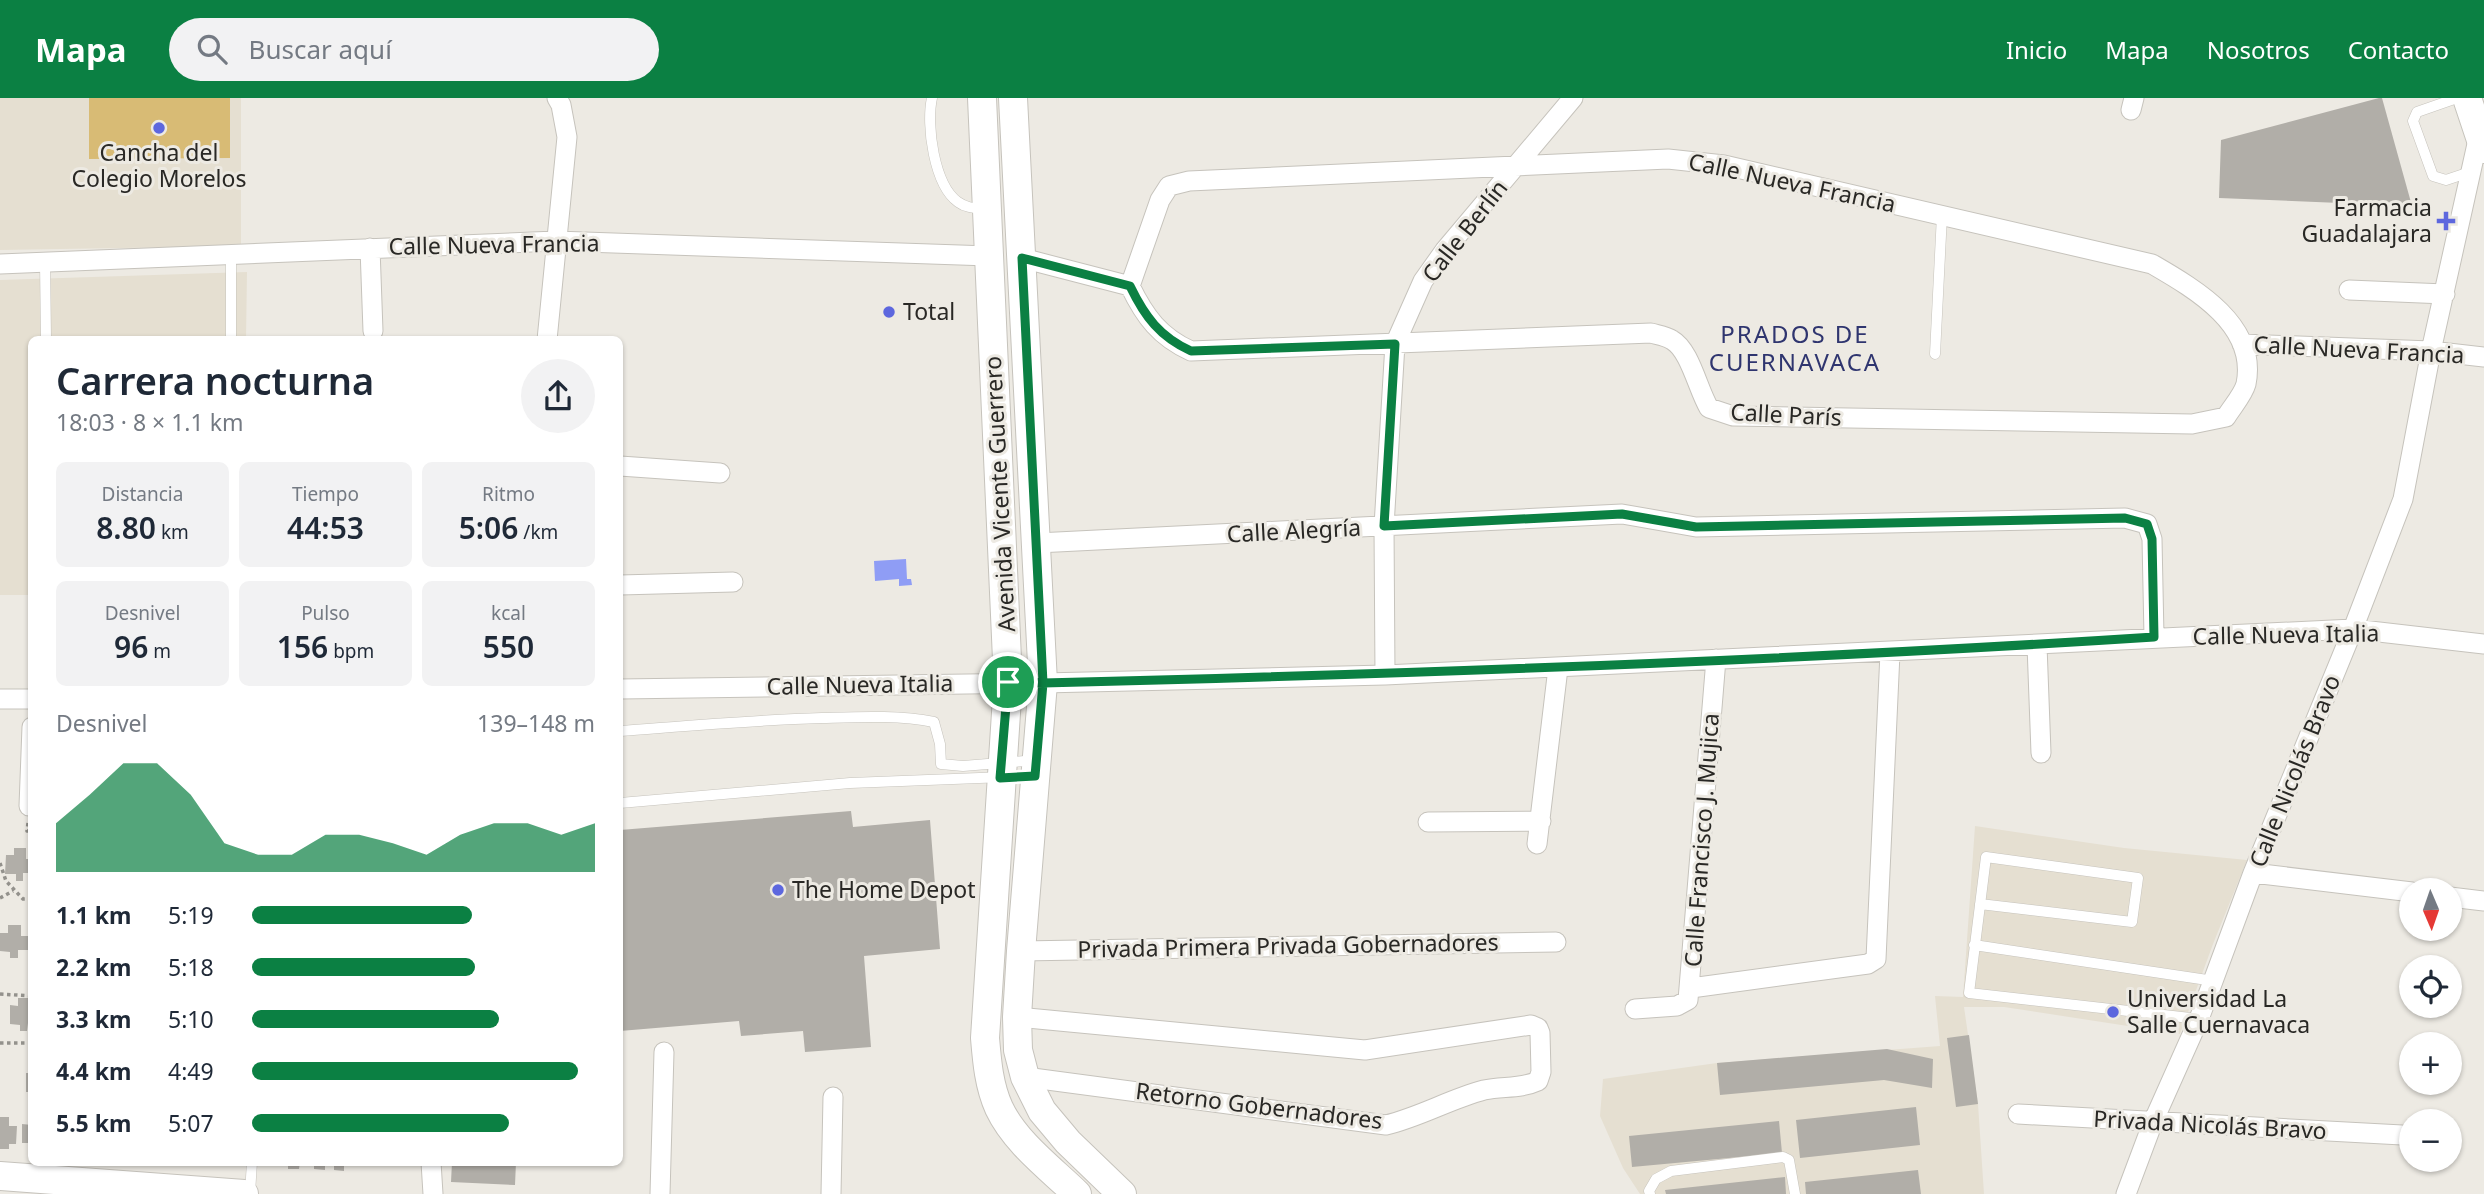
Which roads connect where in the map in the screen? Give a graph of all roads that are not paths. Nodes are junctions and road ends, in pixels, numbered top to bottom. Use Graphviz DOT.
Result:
graph roads {
  1 [pos="557,98"];
  2 [pos="932,98"];
  3 [pos="982,98"];
  4 [pos="1013,98"];
  5 [pos="1573,98"];
  6 [pos="2457,98"];
  7 [pos="2467,98"];
  8 [pos="2478,152"];
  9 [pos="1517,164"];
  10 [pos="987,209"];
  11 [pos="1941,215"];
  12 [pos="556,241"];
  13 [pos="370,248"];
  14 [pos="231,254"];
  15 [pos="989,256"];
  16 [pos="1022,258"];
  17 [pos="45,262"];
  18 [pos="0,264"];
  19 [pos="1130,286"];
  20 [pos="2349,290"];
  21 [pos="2445,294"];
  22 [pos="373,331"];
  23 [pos="46,336"];
  24 [pos="231,336"];
  25 [pos="547,336"];
  26 [pos="1395,344"];
  27 [pos="2242,344"];
  28 [pos="2431,351"];
  29 [pos="1934,354"];
  30 [pos="2484,357"];
  31 [pos="623,466"];
  32 [pos="720,472"];
  33 [pos="1384,526"];
  34 [pos="1037,543"];
  35 [pos="733,582"];
  36 [pos="623,585"];
  37 [pos="2353,629"];
  38 [pos="2154,637"];
  39 [pos="2484,644"];
  40 [pos="2037,645"];
  41 [pos="1890,653"];
  42 [pos="1716,659"];
  43 [pos="1558,667"];
  44 [pos="1385,675"];
  45 [pos="1008,682"];
  46 [pos="1043,683"];
  47 [pos="623,689"];
  48 [pos="0,699"];
  49 [pos="28,699"];
  50 [pos="623,731"];
  51 [pos="2041,753"];
  52 [pos="1036,768"];
  53 [pos="1001,770"];
  54 [pos="623,803"];
  55 [pos="1428,821"];
  56 [pos="1541,821"];
  57 [pos="1537,844"];
  58 [pos="2253,873"];
  59 [pos="2399,890"];
  60 [pos="2462,898"];
  61 [pos="2484,901"];
  62 [pos="1980,904"];
  63 [pos="1556,942"];
  64 [pos="1975,945"];
  65 [pos="1020,951"];
  66 [pos="2214,981"];
  67 [pos="1691,988"];
  68 [pos="1635,1009"];
  69 [pos="1017,1017"];
  70 [pos="2199,1019"];
  71 [pos="664,1052"];
  72 [pos="1025,1077"];
  73 [pos="834,1097"];
  74 [pos="2018,1114"];
  75 [pos="2153,1122"];
  76 [pos="2399,1135"];
  77 [pos="252,1166"];
  78 [pos="431,1166"];
  79 [pos="0,1176"];
  80 [pos="244,1194"];
  81 [pos="250,1194"];
  82 [pos="433,1194"];
  83 [pos="660,1194"];
  84 [pos="831,1194"];
  85 [pos="1077,1194"];
  86 [pos="1122,1194"];
  87 [pos="1650,1194"];
  88 [pos="1795,1194"];
  89 [pos="2126,1194"];
  1 -- 12 [label="street"];
  2 -- 10 [label="lane"];
  3 -- 10 [label="main road, Avenida Vicente Guerrero"];
  4 -- 16 [label="main road, Avenida Vicente Guerrero"];
  5 -- 9 [label="street, Calle Berlín"];
  6 -- 8 [label="lane"];
  7 -- 8 [label="main road"];
  8 -- 21 [label="street, Calle Nicolás Bravo"];
  9 -- 11 [label="street, Calle Nueva Francia"];
  9 -- 19 [label="street, Calle Nueva Francia"];
  9 -- 26 [label="street, Calle Berlín"];
  10 -- 15 [label="main road, Avenida Vicente Guerrero"];
  11 -- 27 [label="street, Calle Nueva Francia"];
  11 -- 29 [label="lane"];
  12 -- 13 [label="street, Calle Nueva Francia"];
  12 -- 15 [label="street, Calle Nueva Francia"];
  12 -- 25 [label="street"];
  13 -- 14 [label="street, Calle Nueva Francia"];
  13 -- 22 [label="street"];
  14 -- 17 [label="street, Calle Nueva Francia"];
  14 -- 24 [label="lane"];
  15 -- 45 [label="main road, Avenida Vicente Guerrero"];
  16 -- 19 [label="street"];
  16 -- 34 [label="main road, Avenida Vicente Guerrero"];
  17 -- 18 [label="street, Calle Nueva Francia"];
  17 -- 23 [label="lane"];
  19 -- 26 [label="street, Calle París"];
  20 -- 21 [label="street"];
  21 -- 28 [label="street, Calle Nicolás Bravo"];
  26 -- 27 [label="street, Calle París"];
  26 -- 33 [label="street, Calle Berlín"];
  27 -- 28 [label="street, Calle Nueva Francia"];
  28 -- 30 [label="street, Calle Nueva Francia"];
  28 -- 37 [label="street, Calle Nicolás Bravo"];
  31 -- 32 [label="street"];
  33 -- 34 [label="street, Calle Alegría"];
  33 -- 38 [label="street, Calle Alegría"];
  33 -- 44 [label="street, Calle Berlín"];
  34 -- 46 [label="main road, Avenida Vicente Guerrero"];
  35 -- 36 [label="street"];
  37 -- 38 [label="street, Calle Nueva Italia"];
  37 -- 39 [label="street, Calle Nueva Italia"];
  37 -- 58 [label="street, Calle Nicolás Bravo"];
  38 -- 40 [label="street, Calle Nueva Italia"];
  40 -- 41 [label="street, Calle Nueva Italia"];
  40 -- 51 [label="street"];
  41 -- 42 [label="street, Calle Nueva Italia"];
  41 -- 67 [label="street, Calle Francisco J. Mujica"];
  42 -- 43 [label="street, Calle Nueva Italia"];
  42 -- 67 [label="street, Calle Francisco J. Mujica"];
  43 -- 44 [label="street, Calle Nueva Italia"];
  43 -- 56 [label="street"];
  44 -- 46 [label="street, Calle Nueva Italia"];
  45 -- 46 [label="street, Calle Nueva Italia"];
  45 -- 47 [label="street, Calle Nueva Italia"];
  45 -- 53 [label="main road, Avenida Vicente Guerrero"];
  46 -- 52 [label="main road, Avenida Vicente Guerrero"];
  48 -- 49 [label="street"];
  50 -- 53 [label="lane"];
  52 -- 53 [label="lane"];
  52 -- 53 [label="lane"];
  52 -- 65 [label="main road, Avenida Vicente Guerrero"];
  53 -- 54 [label="lane"];
  53 -- 85 [label="main road, Avenida Vicente Guerrero"];
  55 -- 56 [label="street"];
  56 -- 57 [label="street"];
  58 -- 59 [label="street"];
  58 -- 66 [label="street, Calle Nicolás Bravo"];
  60 -- 61 [label="street"];
  62 -- 62 [label="lane"];
  62 -- 64 [label="lane"];
  63 -- 65 [label="street, Privada Primera Privada Gobernadores"];
  64 -- 66 [label="lane"];
  64 -- 70 [label="lane"];
  65 -- 69 [label="main road, Avenida Vicente Guerrero"];
  66 -- 70 [label="street, Calle Nicolás Bravo"];
  67 -- 68 [label="street"];
  69 -- 72 [label="main road, Avenida Vicente Guerrero"];
  69 -- 72 [label="street, Retorno Gobernadores"];
  70 -- 75 [label="street, Calle Nicolás Bravo"];
  71 -- 83 [label="street"];
  72 -- 86 [label="main road, Avenida Vicente Guerrero"];
  73 -- 84 [label="street"];
  74 -- 75 [label="street, Privada Nicolás Bravo"];
  75 -- 76 [label="street, Privada Nicolás Bravo"];
  75 -- 89 [label="street, Calle Nicolás Bravo"];
  77 -- 81 [label="lane"];
  78 -- 82 [label="street"];
  79 -- 80 [label="main road"];
  87 -- 88 [label="lane"];
}
